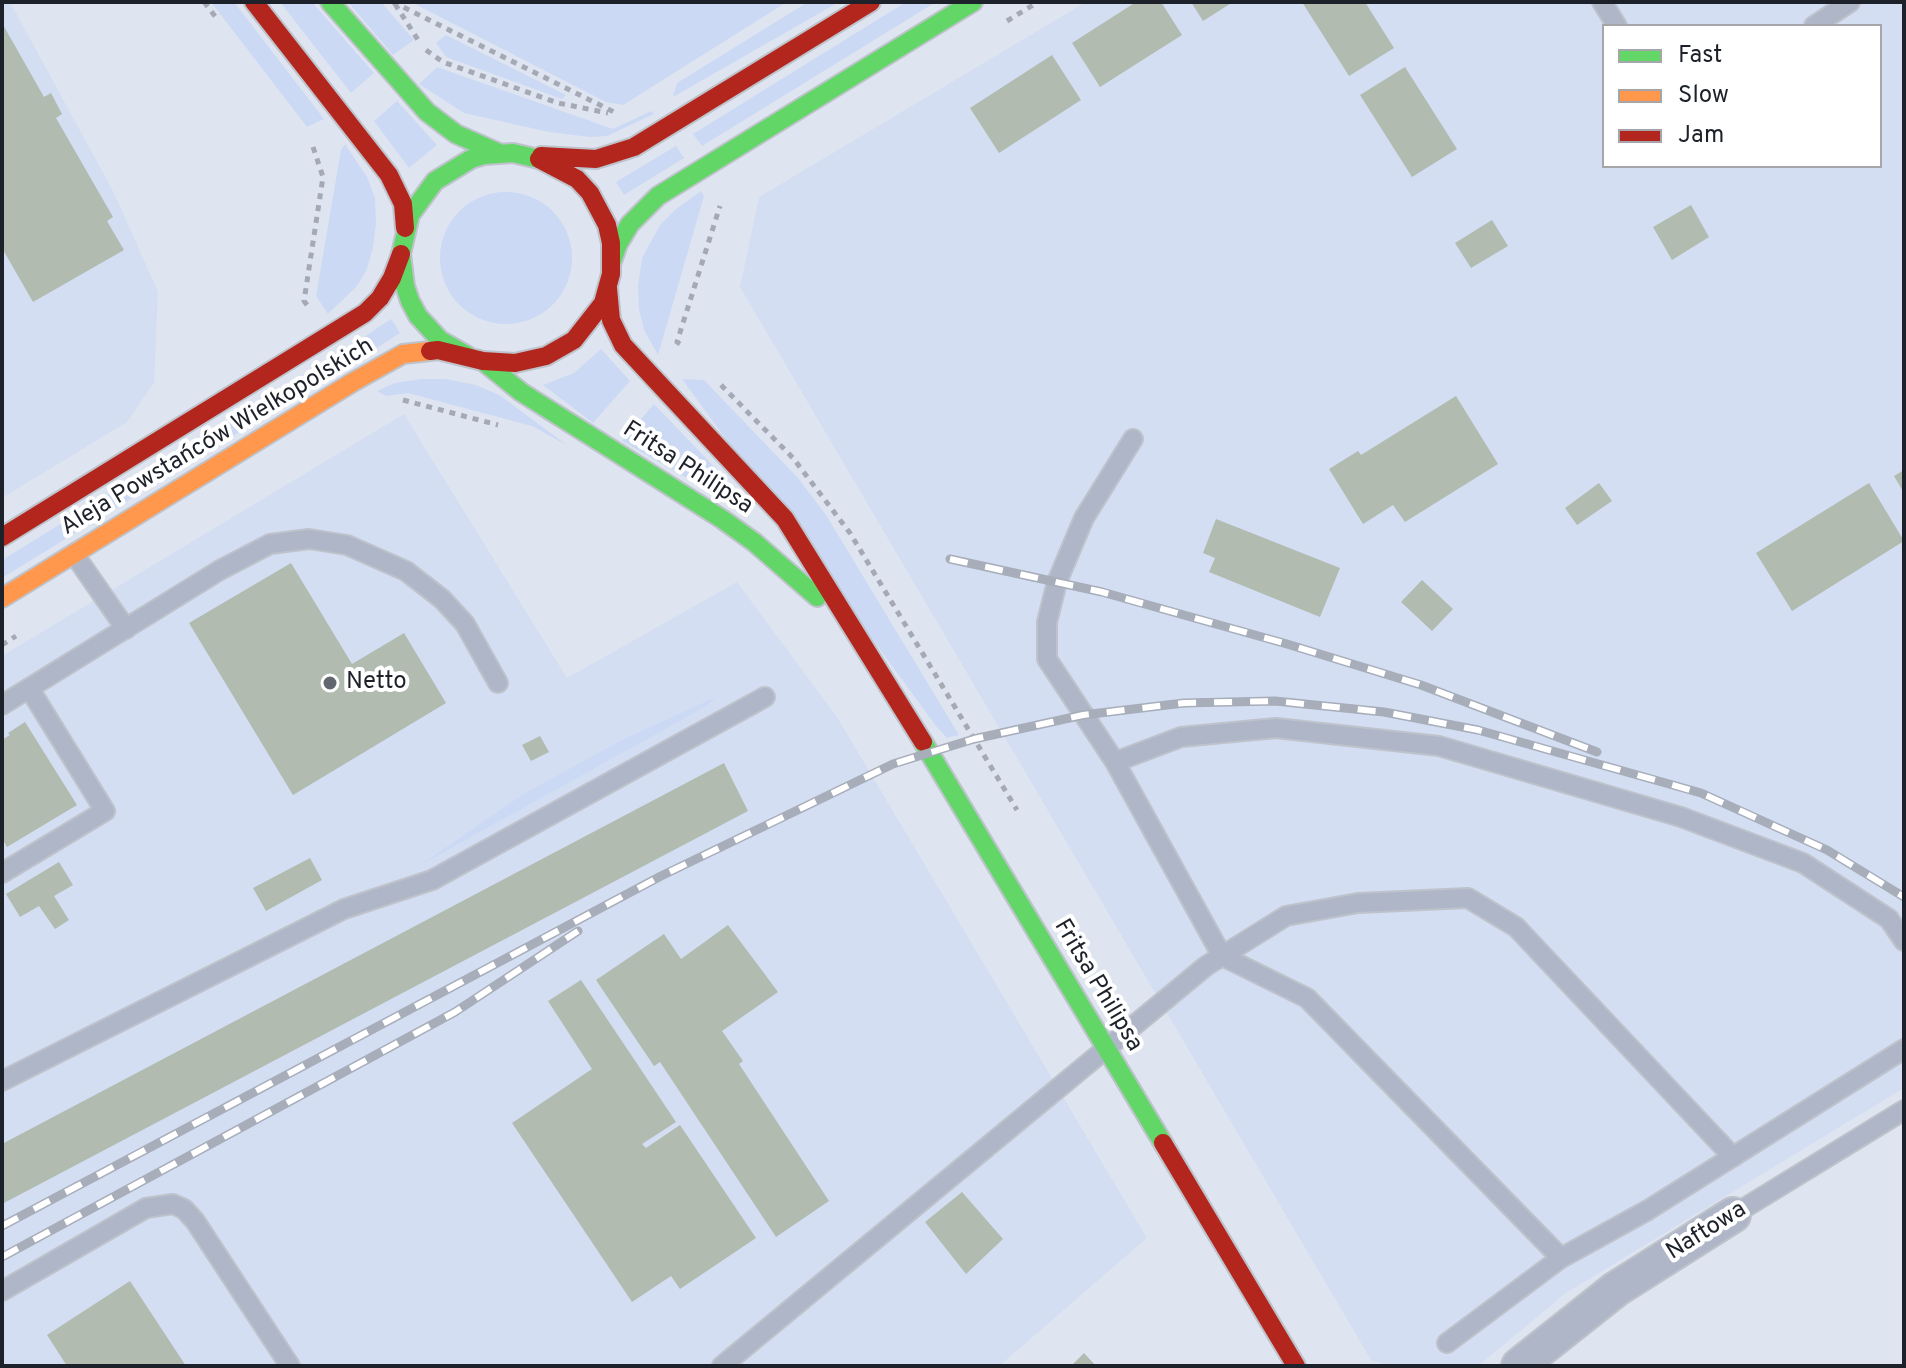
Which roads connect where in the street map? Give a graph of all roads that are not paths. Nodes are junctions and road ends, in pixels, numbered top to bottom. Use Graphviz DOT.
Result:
graph roads {
  1 [pos="254,2"];
  2 [pos="330,2"];
  3 [pos="871,2"];
  4 [pos="973,2"];
  5 [pos="1602,2"];
  6 [pos="1850,2"];
  7 [pos="1616,24"];
  8 [pos="1817,24"];
  9 [pos="499,153"];
  10 [pos="528,155"];
  11 [pos="405,228"];
  12 [pos="401,254"];
  13 [pos="612,261"];
  14 [pos="608,288"];
  15 [pos="476,359"];
  16 [pos="1133,439"];
  17 [pos="2,537"];
  18 [pos="74,554"];
  19 [pos="2,598"];
  20 [pos="126,629"];
  21 [pos="854,632"];
  22 [pos="498,683"];
  23 [pos="29,688"];
  24 [pos="765,697"];
  25 [pos="2,705"];
  26 [pos="1115,762"];
  27 [pos="2,873"];
  28 [pos="1904,941"];
  29 [pos="1222,956"];
  30 [pos="1105,1047"];
  31 [pos="1904,1049"];
  32 [pos="2,1081"];
  33 [pos="1904,1110"];
  34 [pos="1733,1157"];
  35 [pos="1733,1215"];
  36 [pos="1561,1258"];
  37 [pos="2,1291"];
  38 [pos="1447,1343"];
  39 [pos="290,1366"];
  40 [pos="722,1366"];
  41 [pos="1296,1366"];
  42 [pos="1519,1366"];
  1 -- 11 [label="main road"];
  2 -- 9 [label="main road"];
  3 -- 10 [label="main road"];
  4 -- 13 [label="main road"];
  5 -- 7 [label="lane"];
  6 -- 8 [label="lane"];
  9 -- 10 [label="main road"];
  9 -- 11 [label="main road"];
  10 -- 13 [label="main road"];
  11 -- 12 [label="main road"];
  12 -- 15 [label="main road"];
  12 -- 17 [label="main road, Aleja Powstańców Wielkopolskich"];
  13 -- 14 [label="main road"];
  14 -- 15 [label="main road"];
  14 -- 21 [label="main road, Fritsa Philipsa"];
  15 -- 18 [label="main road, Aleja Powstańców Wielkopolskich"];
  15 -- 21 [label="main road, Fritsa Philipsa"];
  16 -- 26 [label="lane"];
  18 -- 19 [label="main road, Aleja Powstańców Wielkopolskich"];
  18 -- 20 [label="lane"];
  20 -- 22 [label="lane"];
  20 -- 23 [label="lane"];
  21 -- 30 [label="main road, Fritsa Philipsa"];
  23 -- 25 [label="lane"];
  23 -- 27 [label="lane"];
  24 -- 32 [label="lane"];
  26 -- 28 [label="lane"];
  26 -- 29 [label="lane"];
  29 -- 30 [label="lane"];
  29 -- 34 [label="lane"];
  29 -- 36 [label="lane"];
  30 -- 40 [label="lane"];
  30 -- 41 [label="main road, Fritsa Philipsa"];
  31 -- 34 [label="lane"];
  33 -- 35 [label="lane, Naftowa"];
  34 -- 36 [label="lane"];
  35 -- 42 [label="street, Naftowa"];
  36 -- 38 [label="lane"];
  37 -- 39 [label="lane"];
}
